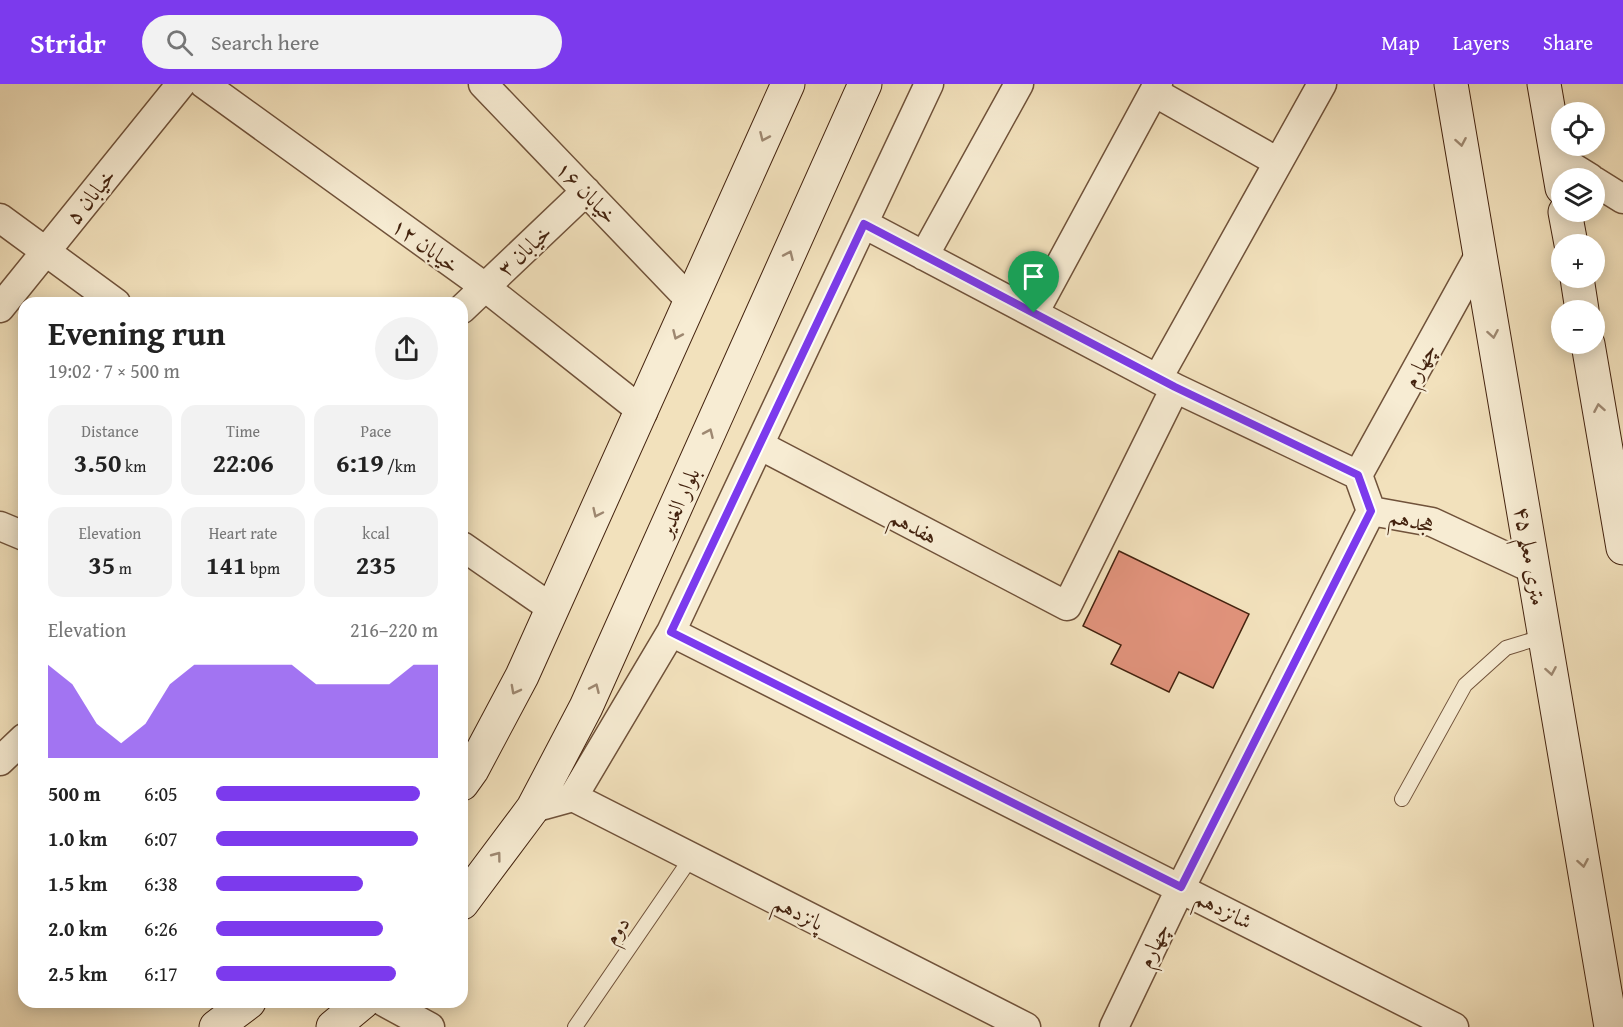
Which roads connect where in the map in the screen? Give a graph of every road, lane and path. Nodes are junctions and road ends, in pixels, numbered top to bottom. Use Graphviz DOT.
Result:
graph roads {
  1 [pos="181,84"];
  2 [pos="204,84"];
  3 [pos="483,84"];
  4 [pos="788,84"];
  5 [pos="865,84"];
  6 [pos="929,84"];
  7 [pos="1019,84"];
  8 [pos="1322,84"];
  9 [pos="1451,84"];
  10 [pos="1544,84"];
  11 [pos="1156,88"];
  12 [pos="1278,162"];
  13 [pos="1558,168"];
  14 [pos="1605,189"];
  15 [pos="586,191"];
  16 [pos="1623,200"];
  17 [pos="0,218"];
  18 [pos="864,224"];
  19 [pos="45,252"];
  20 [pos="1480,254"];
  21 [pos="924,256"];
  22 [pos="485,287"];
  23 [pos="108,297"];
  24 [pos="691,301"];
  25 [pos="468,303"];
  26 [pos="0,308"];
  27 [pos="1034,313"];
  28 [pos="1590,354"];
  29 [pos="1167,383"];
  30 [pos="643,412"];
  31 [pos="761,446"];
  32 [pos="1615,456"];
  33 [pos="1358,475"];
  34 [pos="1371,511"];
  35 [pos="0,526"];
  36 [pos="18,534"];
  37 [pos="1623,548"];
  38 [pos="468,550"];
  39 [pos="1533,569"];
  40 [pos="553,609"];
  41 [pos="671,632"];
  42 [pos="1545,636"];
  43 [pos="18,744"];
  44 [pos="0,761"];
  45 [pos="468,768"];
  46 [pos="573,797"];
  47 [pos="1402,799"];
  48 [pos="533,808"];
  49 [pos="691,858"];
  50 [pos="1181,887"];
  51 [pos="468,895"];
  52 [pos="241,1008"];
  53 [pos="356,1008"];
  54 [pos="395,1008"];
  55 [pos="1623,1011"];
  56 [pos="216,1027"];
  57 [pos="333,1027"];
  58 [pos="430,1027"];
  59 [pos="574,1027"];
  60 [pos="1026,1027"];
  61 [pos="1114,1027"];
  62 [pos="1455,1027"];
  63 [pos="1611,1027"];
  1 -- 19 [label="street, خیابان ۵"];
  2 -- 22 [label="street, خیابان ۱۲"];
  3 -- 15 [label="street, خیابان ۱۶"];
  4 -- 24 [label="main road, one-way"];
  48 -- 5 [label="main road, بلوار الغدیر, one-way"];
  6 -- 18 [label="street"];
  7 -- 21 [label="street"];
  8 -- 12 [label="street"];
  9 -- 20 [label="main road, ۴۵ متری معلم, one-way"];
  10 -- 13 [label="main road"];
  11 -- 12 [label="street"];
  11 -- 27 [label="street"];
  12 -- 29 [label="street"];
  14 -- 16 [label="street"];
  15 -- 22 [label="street, خیابان ۳"];
  15 -- 24 [label="street, خیابان ۱۶"];
  17 -- 19 [label="street"];
  18 -- 21 [label="street"];
  18 -- 31 [label="street"];
  19 -- 23 [label="street"];
  19 -- 26 [label="street, خیابان ۵"];
  20 -- 33 [label="street, چهارم"];
  20 -- 39 [label="main road, ۴۵ متری معلم, one-way"];
  21 -- 27 [label="street"];
  22 -- 25 [label="street, خیابان ۳"];
  22 -- 30 [label="street, خیابان ۱۲"];
  24 -- 30 [label="main road, one-way"];
  27 -- 29 [label="street"];
  32 -- 28 [label="main road, one-way"];
  29 -- 31 [label="street, هفدهم"];
  29 -- 33 [label="street"];
  30 -- 40 [label="main road, one-way"];
  31 -- 41 [label="street"];
  32 -- 37 [label="main road"];
  33 -- 34 [label="street, هجدهم"];
  34 -- 39 [label="street, هجدهم"];
  34 -- 50 [label="street, چهارم"];
  35 -- 36 [label="street"];
  38 -- 40 [label="street"];
  39 -- 42 [label="main road, ۴۵ متری معلم"];
  40 -- 45 [label="main road, one-way"];
  41 -- 46 [label="street"];
  41 -- 50 [label="street, شانزدهم"];
  42 -- 47 [label="lane"];
  42 -- 63 [label="main road, ۴۵ متری معلم, one-way"];
  43 -- 44 [label="street"];
  46 -- 48 [label="street"];
  46 -- 49 [label="street, پانزدهم"];
  51 -- 48 [label="main road, بلوار الغدیر, one-way"];
  49 -- 59 [label="lane, دوم"];
  49 -- 60 [label="street, پانزدهم"];
  50 -- 61 [label="street, چهارم"];
  50 -- 62 [label="street, شانزدهم"];
  52 -- 56 [label="main road"];
  53 -- 57 [label="main road"];
  54 -- 58 [label="street"];
  55 -- 63 [label="main road"];
}
